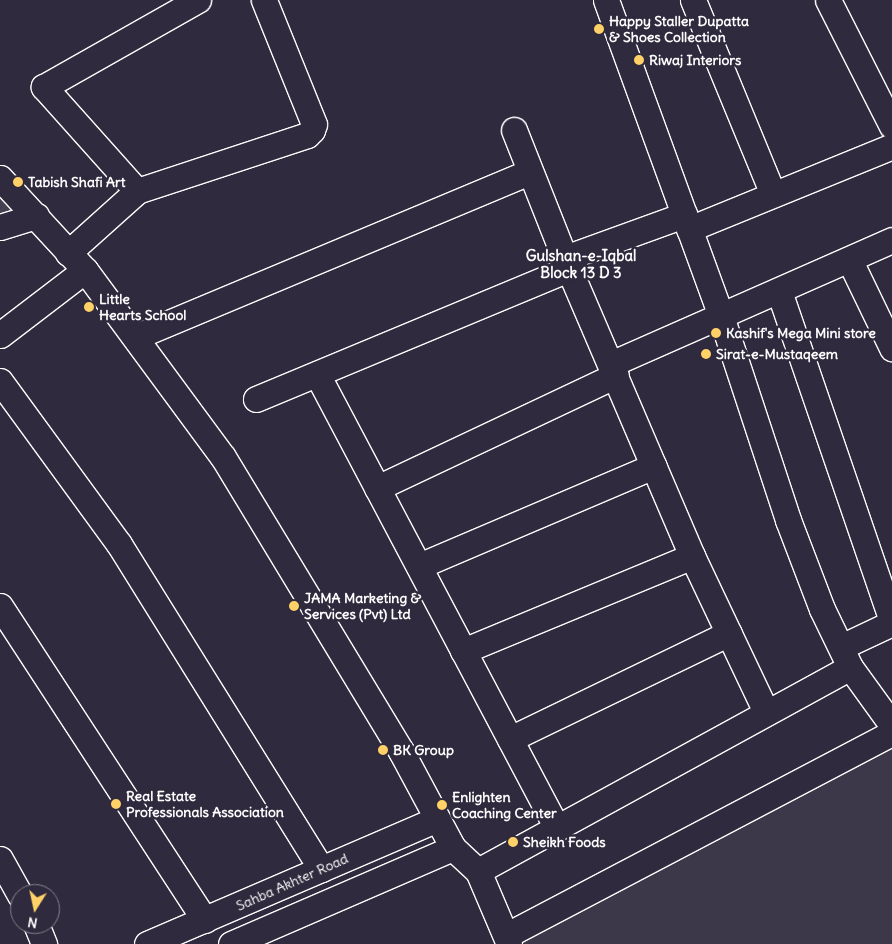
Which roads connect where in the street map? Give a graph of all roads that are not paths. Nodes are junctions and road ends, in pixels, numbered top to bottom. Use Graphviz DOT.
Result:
graph roads {
  1 [pos="198,0"];
  2 [pos="264,0"];
  3 [pos="606,0"];
  4 [pos="693,0"];
  5 [pos="828,0"];
  6 [pos="892,126"];
  7 [pos="514,130"];
  8 [pos="892,146"];
  9 [pos="530,172"];
  10 [pos="0,178"];
  11 [pos="137,191"];
  12 [pos="773,194"];
  13 [pos="36,216"];
  14 [pos="686,222"];
  15 [pos="0,227"];
  16 [pos="892,240"];
  17 [pos="850,260"];
  18 [pos="76,261"];
  19 [pos="567,264"];
  20 [pos="779,291"];
  21 [pos="721,316"];
  22 [pos="0,334"];
  23 [pos="135,337"];
  24 [pos="892,348"];
  25 [pos="613,370"];
  26 [pos="317,374"];
  27 [pos="0,381"];
  28 [pos="256,399"];
  29 [pos="654,466"];
  30 [pos="377,488"];
  31 [pos="692,556"];
  32 [pos="418,566"];
  33 [pos="0,606"];
  34 [pos="892,622"];
  35 [pos="728,633"];
  36 [pos="463,651"];
  37 [pos="845,657"];
  38 [pos="766,712"];
  39 [pos="892,725"];
  40 [pos="892,733"];
  41 [pos="510,739"];
  42 [pos="437,819"];
  43 [pos="557,828"];
  44 [pos="454,848"];
  45 [pos="0,859"];
  46 [pos="321,869"];
  47 [pos="478,871"];
  48 [pos="10,884"];
  49 [pos="205,920"];
  50 [pos="508,939"];
  51 [pos="147,944"];
  52 [pos="231,944"];
  1 -- 11 [label="street"];
  2 -- 11 [label="street"];
  3 -- 14 [label="street"];
  4 -- 12 [label="street"];
  5 -- 6 [label="street"];
  7 -- 9 [label="street"];
  8 -- 12 [label="street"];
  9 -- 19 [label="street"];
  9 -- 23 [label="street"];
  10 -- 13 [label="street"];
  11 -- 18 [label="street"];
  12 -- 14 [label="street"];
  13 -- 15 [label="street"];
  13 -- 18 [label="street"];
  14 -- 19 [label="street"];
  14 -- 21 [label="street"];
  16 -- 17 [label="street"];
  17 -- 20 [label="street"];
  17 -- 24 [label="street"];
  18 -- 22 [label="street"];
  18 -- 23 [label="street"];
  19 -- 25 [label="street"];
  19 -- 26 [label="street"];
  20 -- 21 [label="street"];
  20 -- 34 [label="street"];
  21 -- 25 [label="street"];
  21 -- 37 [label="street"];
  23 -- 42 [label="street"];
  25 -- 29 [label="street"];
  25 -- 30 [label="street"];
  26 -- 28 [label="street"];
  26 -- 30 [label="street"];
  27 -- 46 [label="street"];
  29 -- 31 [label="street"];
  29 -- 32 [label="street"];
  30 -- 32 [label="street"];
  31 -- 35 [label="street"];
  31 -- 36 [label="street"];
  32 -- 36 [label="street"];
  33 -- 49 [label="street"];
  34 -- 37 [label="street"];
  35 -- 38 [label="street"];
  35 -- 41 [label="street"];
  36 -- 41 [label="street"];
  37 -- 38 [label="street"];
  37 -- 39 [label="street"];
  38 -- 43 [label="street"];
  40 -- 50 [label="street"];
  41 -- 43 [label="street"];
  42 -- 44 [label="street"];
  42 -- 46 [label="street, Sahba Akhter Road"];
  43 -- 47 [label="street"];
  44 -- 47 [label="street"];
  44 -- 52 [label="street"];
  45 -- 48 [label="street"];
  46 -- 49 [label="street, Sahba Akhter Road"];
  47 -- 50 [label="street"];
  49 -- 51 [label="street, Sahba Akhter Road"];
}
